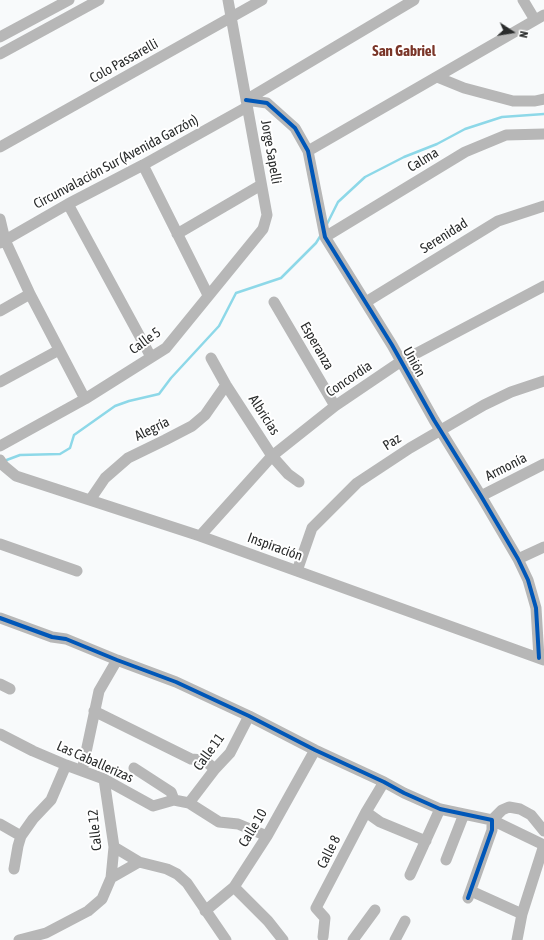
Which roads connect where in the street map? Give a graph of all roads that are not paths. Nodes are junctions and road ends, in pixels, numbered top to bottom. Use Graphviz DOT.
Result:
graph roads {
  1 [pos="69,0"];
  2 [pos="99,0"];
  3 [pos="228,0"];
  4 [pos="262,0"];
  5 [pos="414,0"];
  6 [pos="523,0"];
  7 [pos="231,18"];
  8 [pos="539,18"];
  9 [pos="0,37"];
  10 [pos="0,54"];
  11 [pos="437,77"];
  12 [pos="544,99"];
  13 [pos="247,104"];
  14 [pos="544,134"];
  15 [pos="0,147"];
  16 [pos="308,151"];
  17 [pos="143,166"];
  18 [pos="261,185"];
  19 [pos="68,204"];
  20 [pos="544,206"];
  21 [pos="267,216"];
  22 [pos="0,219"];
  23 [pos="177,234"];
  24 [pos="325,236"];
  25 [pos="2,241"];
  26 [pos="544,286"];
  27 [pos="30,294"];
  28 [pos="208,295"];
  29 [pos="274,302"];
  30 [pos="366,302"];
  31 [pos="0,311"];
  32 [pos="60,350"];
  33 [pos="151,357"];
  34 [pos="211,358"];
  35 [pos="401,362"];
  36 [pos="544,381"];
  37 [pos="0,382"];
  38 [pos="226,385"];
  39 [pos="85,398"];
  40 [pos="335,406"];
  41 [pos="440,430"];
  42 [pos="0,446"];
  43 [pos="272,456"];
  44 [pos="0,460"];
  45 [pos="544,464"];
  46 [pos="299,482"];
  47 [pos="481,496"];
  48 [pos="90,500"];
  49 [pos="200,536"];
  50 [pos="0,544"];
  51 [pos="544,548"];
  52 [pos="518,559"];
  53 [pos="297,571"];
  54 [pos="77,572"];
  55 [pos="0,618"];
  56 [pos="542,659"];
  57 [pos="118,660"];
  58 [pos="94,711"];
  59 [pos="249,716"];
  60 [pos="0,734"];
  61 [pos="315,750"];
  62 [pos="66,765"];
  63 [pos="134,768"];
  64 [pos="215,769"];
  65 [pos="82,770"];
  66 [pos="104,779"];
  67 [pos="384,782"];
  68 [pos="174,800"];
  69 [pos="189,803"];
  70 [pos="440,809"];
  71 [pos="366,812"];
  72 [pos="464,814"];
  73 [pos="492,820"];
  74 [pos="0,824"];
  75 [pos="544,831"];
  76 [pos="21,836"];
  77 [pos="266,836"];
  78 [pos="426,841"];
  79 [pos="544,845"];
  80 [pos="114,847"];
  81 [pos="446,860"];
  82 [pos="139,862"];
  83 [pos="14,869"];
  84 [pos="410,875"];
  85 [pos="111,878"];
  86 [pos="234,887"];
  87 [pos="375,910"];
  88 [pos="205,911"];
  89 [pos="522,914"];
  90 [pos="405,921"];
  91 [pos="325,939"];
  92 [pos="519,939"];
  93 [pos="19,940"];
  94 [pos="226,940"];
  95 [pos="283,940"];
  96 [pos="353,940"];
  97 [pos="395,940"];
  1 -- 9 [label="street"];
  2 -- 10 [label="street"];
  3 -- 7 [label="street, Jorge Sapelli"];
  4 -- 7 [label="street, Colo Passarelli"];
  5 -- 13 [label="street, Circunvalación Sur (Avenida Garzón)"];
  6 -- 8 [label="street"];
  7 -- 13 [label="street, Jorge Sapelli"];
  7 -- 15 [label="street, Colo Passarelli"];
  8 -- 11 [label="street"];
  11 -- 12 [label="street"];
  11 -- 16 [label="street"];
  13 -- 16 [label="street, Unión"];
  13 -- 17 [label="street, Circunvalación Sur (Avenida Garzón)"];
  13 -- 18 [label="street, Jorge Sapelli"];
  14 -- 24 [label="street, Calma"];
  16 -- 24 [label="street, Unión"];
  17 -- 19 [label="street, Circunvalación Sur (Avenida Garzón)"];
  17 -- 23 [label="street"];
  18 -- 21 [label="street, Jorge Sapelli"];
  18 -- 23 [label="street"];
  19 -- 25 [label="street, Circunvalación Sur (Avenida Garzón)"];
  19 -- 33 [label="street"];
  20 -- 30 [label="street, Serenidad"];
  21 -- 28 [label="street, Calle 5"];
  22 -- 25 [label="street"];
  23 -- 28 [label="street"];
  24 -- 30 [label="street, Unión"];
  25 -- 27 [label="street"];
  26 -- 35 [label="street, Concordia"];
  27 -- 31 [label="street"];
  27 -- 32 [label="street"];
  28 -- 33 [label="street, Calle 5"];
  29 -- 40 [label="street, Esperanza"];
  30 -- 35 [label="street, Unión"];
  32 -- 37 [label="street"];
  32 -- 39 [label="street"];
  33 -- 39 [label="street, Calle 5"];
  34 -- 38 [label="street, Albricias"];
  35 -- 40 [label="street, Concordia"];
  35 -- 41 [label="street, Unión"];
  36 -- 41 [label="street, Paz"];
  38 -- 43 [label="street, Albricias"];
  38 -- 48 [label="street, Alegría"];
  39 -- 42 [label="street, Calle 5"];
  40 -- 43 [label="street, Concordia"];
  41 -- 47 [label="street, Unión"];
  41 -- 53 [label="street, Paz"];
  43 -- 46 [label="street, Albricias"];
  43 -- 49 [label="street, Concordia"];
  44 -- 48 [label="street, Inspiración"];
  45 -- 47 [label="street, Armonía"];
  47 -- 52 [label="street, Unión"];
  48 -- 49 [label="street, Inspiración"];
  49 -- 53 [label="street, Inspiración"];
  50 -- 54 [label="street"];
  51 -- 52 [label="street"];
  52 -- 56 [label="street, Unión"];
  53 -- 56 [label="street, Inspiración"];
  55 -- 57 [label="street"];
  57 -- 58 [label="street"];
  57 -- 59 [label="street"];
  58 -- 64 [label="street"];
  58 -- 65 [label="street"];
  59 -- 61 [label="street"];
  59 -- 64 [label="street, Calle 11"];
  60 -- 62 [label="street, Las Caballerizas"];
  61 -- 67 [label="street"];
  61 -- 77 [label="street, Calle 10"];
  62 -- 65 [label="street, Las Caballerizas"];
  62 -- 76 [label="street"];
  63 -- 68 [label="street"];
  64 -- 69 [label="street, Calle 11"];
  65 -- 66 [label="street, Las Caballerizas"];
  66 -- 68 [label="street, Las Caballerizas"];
  66 -- 80 [label="street, Calle 12"];
  67 -- 70 [label="street"];
  67 -- 71 [label="street, Calle 8"];
  68 -- 69 [label="street, Las Caballerizas"];
  69 -- 77 [label="street, Las Caballerizas"];
  70 -- 72 [label="street"];
  70 -- 78 [label="street"];
  71 -- 78 [label="street"];
  71 -- 91 [label="street, Calle 8"];
  72 -- 73 [label="street"];
  72 -- 81 [label="street"];
  73 -- 75 [label="street"];
  73 -- 79 [label="street"];
  73 -- 89 [label="street"];
  74 -- 76 [label="street"];
  76 -- 83 [label="street"];
  77 -- 86 [label="street, Calle 10"];
  78 -- 84 [label="street"];
  79 -- 89 [label="street"];
  80 -- 82 [label="street"];
  80 -- 85 [label="street, Calle 12"];
  82 -- 85 [label="street"];
  82 -- 88 [label="street"];
  85 -- 93 [label="street, Calle 12"];
  86 -- 88 [label="street, Calle 10"];
  86 -- 95 [label="street"];
  87 -- 96 [label="street"];
  88 -- 94 [label="street"];
  89 -- 92 [label="street"];
  90 -- 97 [label="street"];
}
